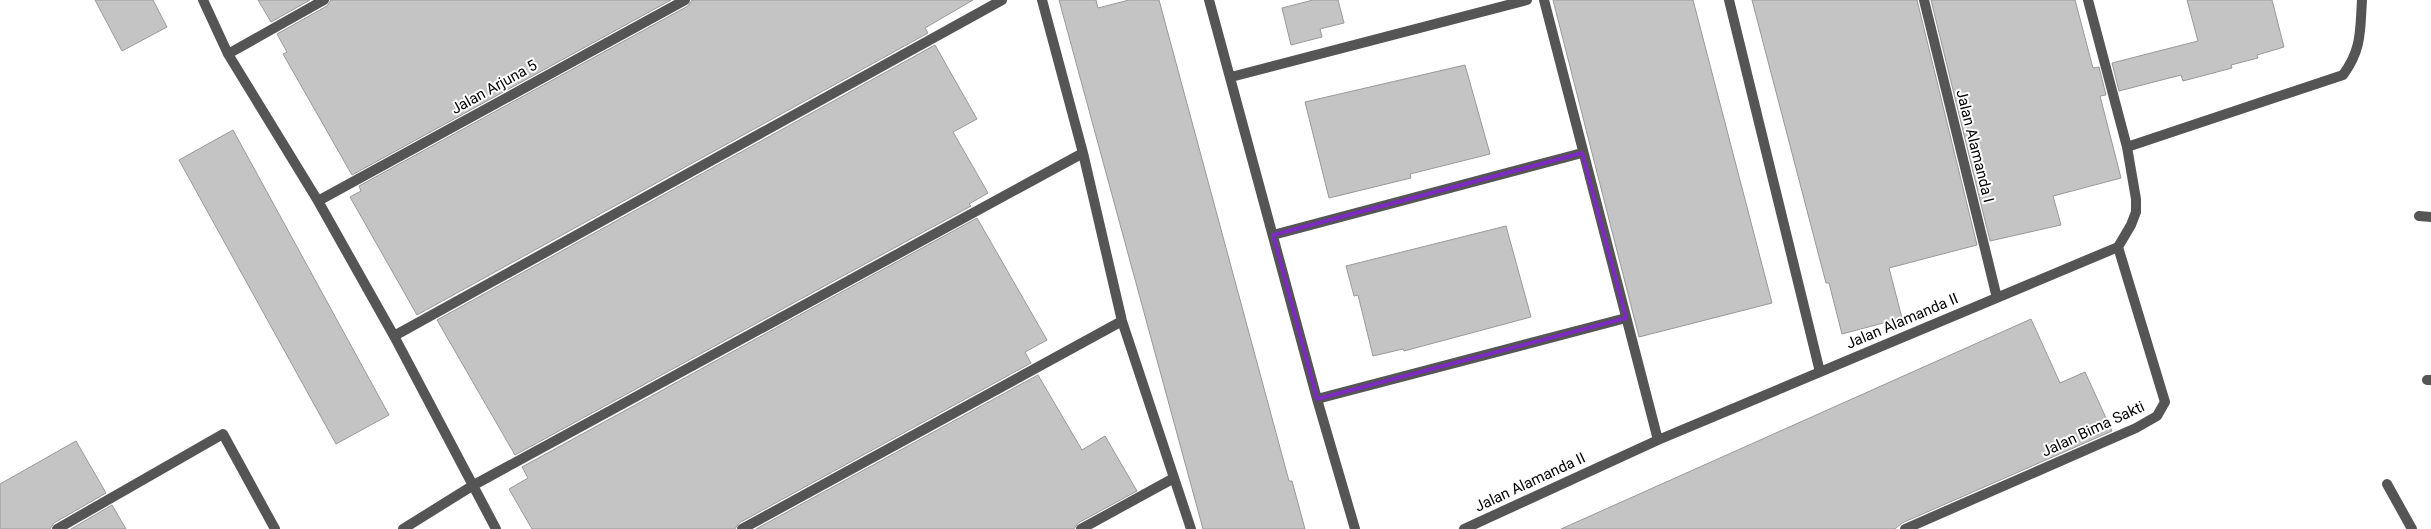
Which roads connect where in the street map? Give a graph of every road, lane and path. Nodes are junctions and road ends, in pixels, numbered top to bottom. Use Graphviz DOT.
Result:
graph roads {
  1 [pos="203,0"];
  2 [pos="324,0"];
  3 [pos="685,0"];
  4 [pos="1002,0"];
  5 [pos="1042,0"];
  6 [pos="1208,0"];
  7 [pos="1527,0"];
  8 [pos="1544,0"];
  9 [pos="1729,0"];
  10 [pos="1924,0"];
  11 [pos="2088,0"];
  12 [pos="2362,0"];
  13 [pos="228,54"];
  14 [pos="1231,77"];
  15 [pos="2127,147"];
  16 [pos="1083,153"];
  17 [pos="1582,153"];
  18 [pos="318,201"];
  19 [pos="2419,216"];
  20 [pos="2431,217"];
  21 [pos="1273,235"];
  22 [pos="2118,246"];
  23 [pos="1997,298"];
  24 [pos="1626,318"];
  25 [pos="1122,321"];
  26 [pos="394,336"];
  27 [pos="1820,372"];
  28 [pos="1317,399"];
  29 [pos="1658,440"];
  30 [pos="1174,478"];
  31 [pos="2387,484"];
  32 [pos="472,486"];
  33 [pos="57,529"];
  34 [pos="275,529"];
  35 [pos="403,529"];
  36 [pos="496,529"];
  37 [pos="742,529"];
  38 [pos="1081,529"];
  39 [pos="1191,529"];
  40 [pos="1355,529"];
  41 [pos="1464,529"];
  42 [pos="1905,529"];
  43 [pos="2412,529"];
  1 -- 13 [label="street"];
  2 -- 13 [label="street"];
  3 -- 18 [label="street, Jalan Arjuna 5"];
  4 -- 26 [label="street"];
  5 -- 16 [label="street"];
  6 -- 14 [label="street"];
  7 -- 14 [label="street"];
  8 -- 17 [label="street"];
  9 -- 27 [label="street"];
  10 -- 23 [label="street, Jalan Alamanda I"];
  11 -- 15 [label="street"];
  12 -- 15 [label="street"];
  13 -- 18 [label="street"];
  14 -- 21 [label="street"];
  15 -- 22 [label="street"];
  16 -- 25 [label="street"];
  16 -- 32 [label="street"];
  17 -- 21 [label="street"];
  17 -- 24 [label="street"];
  18 -- 26 [label="street"];
  19 -- 20 [label="street"];
  21 -- 28 [label="street"];
  22 -- 23 [label="street, Jalan Alamanda II"];
  22 -- 42 [label="street, Jalan Bima Sakti"];
  23 -- 27 [label="street, Jalan Alamanda II"];
  24 -- 28 [label="street"];
  24 -- 29 [label="street"];
  25 -- 30 [label="street"];
  25 -- 37 [label="street"];
  26 -- 32 [label="street"];
  27 -- 29 [label="street, Jalan Alamanda II"];
  28 -- 40 [label="street"];
  29 -- 41 [label="street, Jalan Alamanda II"];
  30 -- 38 [label="street"];
  30 -- 39 [label="street"];
  31 -- 43 [label="street"];
  32 -- 35 [label="street"];
  32 -- 36 [label="street"];
  33 -- 34 [label="street"];
}
